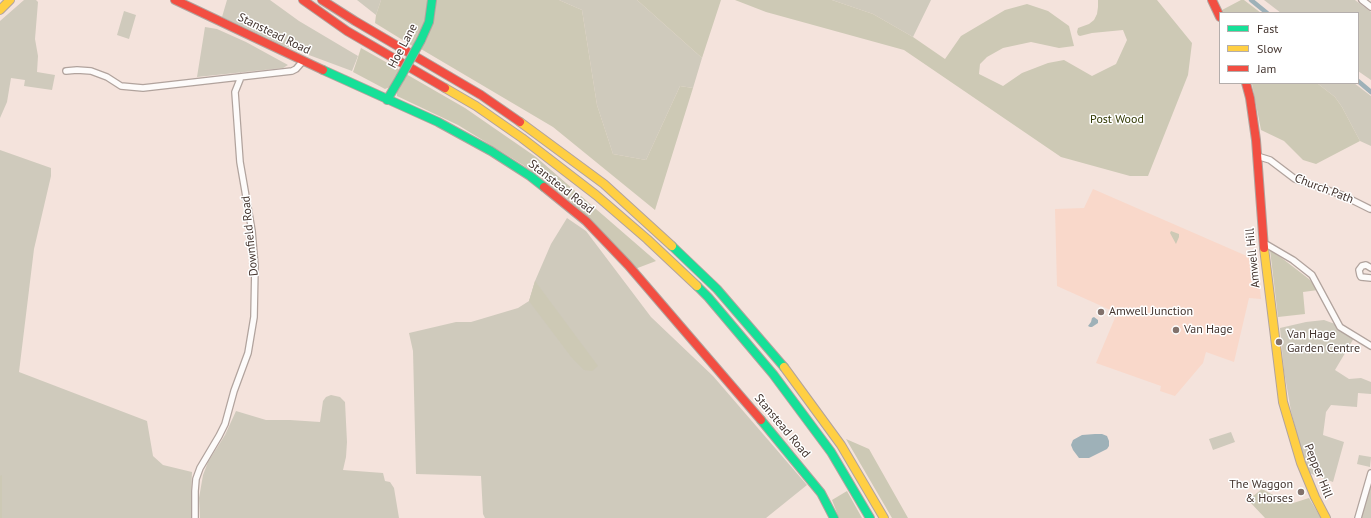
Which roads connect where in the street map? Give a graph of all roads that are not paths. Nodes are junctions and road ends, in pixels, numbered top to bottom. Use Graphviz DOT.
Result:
graph roads {
  1 [pos="10,0"];
  2 [pos="175,0"];
  3 [pos="295,0"];
  4 [pos="303,0"];
  5 [pos="322,0"];
  6 [pos="328,0"];
  7 [pos="432,0"];
  8 [pos="1212,0"];
  9 [pos="1362,0"];
  10 [pos="1371,7"];
  11 [pos="0,10"];
  12 [pos="1219,15"];
  13 [pos="355,21"];
  14 [pos="346,31"];
  15 [pos="303,61"];
  16 [pos="66,71"];
  17 [pos="241,77"];
  18 [pos="229,79"];
  19 [pos="1246,84"];
  20 [pos="236,87"];
  21 [pos="387,100"];
  22 [pos="1257,156"];
  23 [pos="1370,209"];
  24 [pos="1264,244"];
  25 [pos="1371,268"];
  26 [pos="1371,278"];
  27 [pos="1370,344"];
  28 [pos="1290,431"];
  29 [pos="1371,473"];
  30 [pos="195,518"];
  31 [pos="834,518"];
  32 [pos="870,518"];
  33 [pos="884,518"];
  34 [pos="1326,518"];
  35 [pos="1358,518"];
  1 -- 11 [label="main road"];
  2 -- 15 [label="main road, Stanstead Road"];
  3 -- 14 [label="main road"];
  4 -- 14 [label="main road"];
  5 -- 13 [label="main road"];
  6 -- 13 [label="main road"];
  7 -- 21 [label="main road, Hoe Lane, bridge"];
  8 -- 12 [label="main road"];
  9 -- 10 [label="street"];
  13 -- 33 [label="main road"];
  14 -- 32 [label="main road"];
  15 -- 17 [label="street"];
  15 -- 21 [label="main road, Stanstead Road"];
  16 -- 18 [label="street"];
  17 -- 18 [label="street"];
  17 -- 20 [label="street, Downfield Road"];
  18 -- 20 [label="street"];
  19 -- 22 [label="main road, Amwell Hill"];
  20 -- 30 [label="street, Downfield Road"];
  21 -- 31 [label="main road, Stanstead Road"];
  22 -- 23 [label="street, Church Path"];
  22 -- 24 [label="main road, Amwell Hill"];
  24 -- 27 [label="street"];
  24 -- 28 [label="main road, Amwell Hill"];
  25 -- 26 [label="street"];
  28 -- 34 [label="main road, Pepper Hill"];
  29 -- 35 [label="street"];
}
